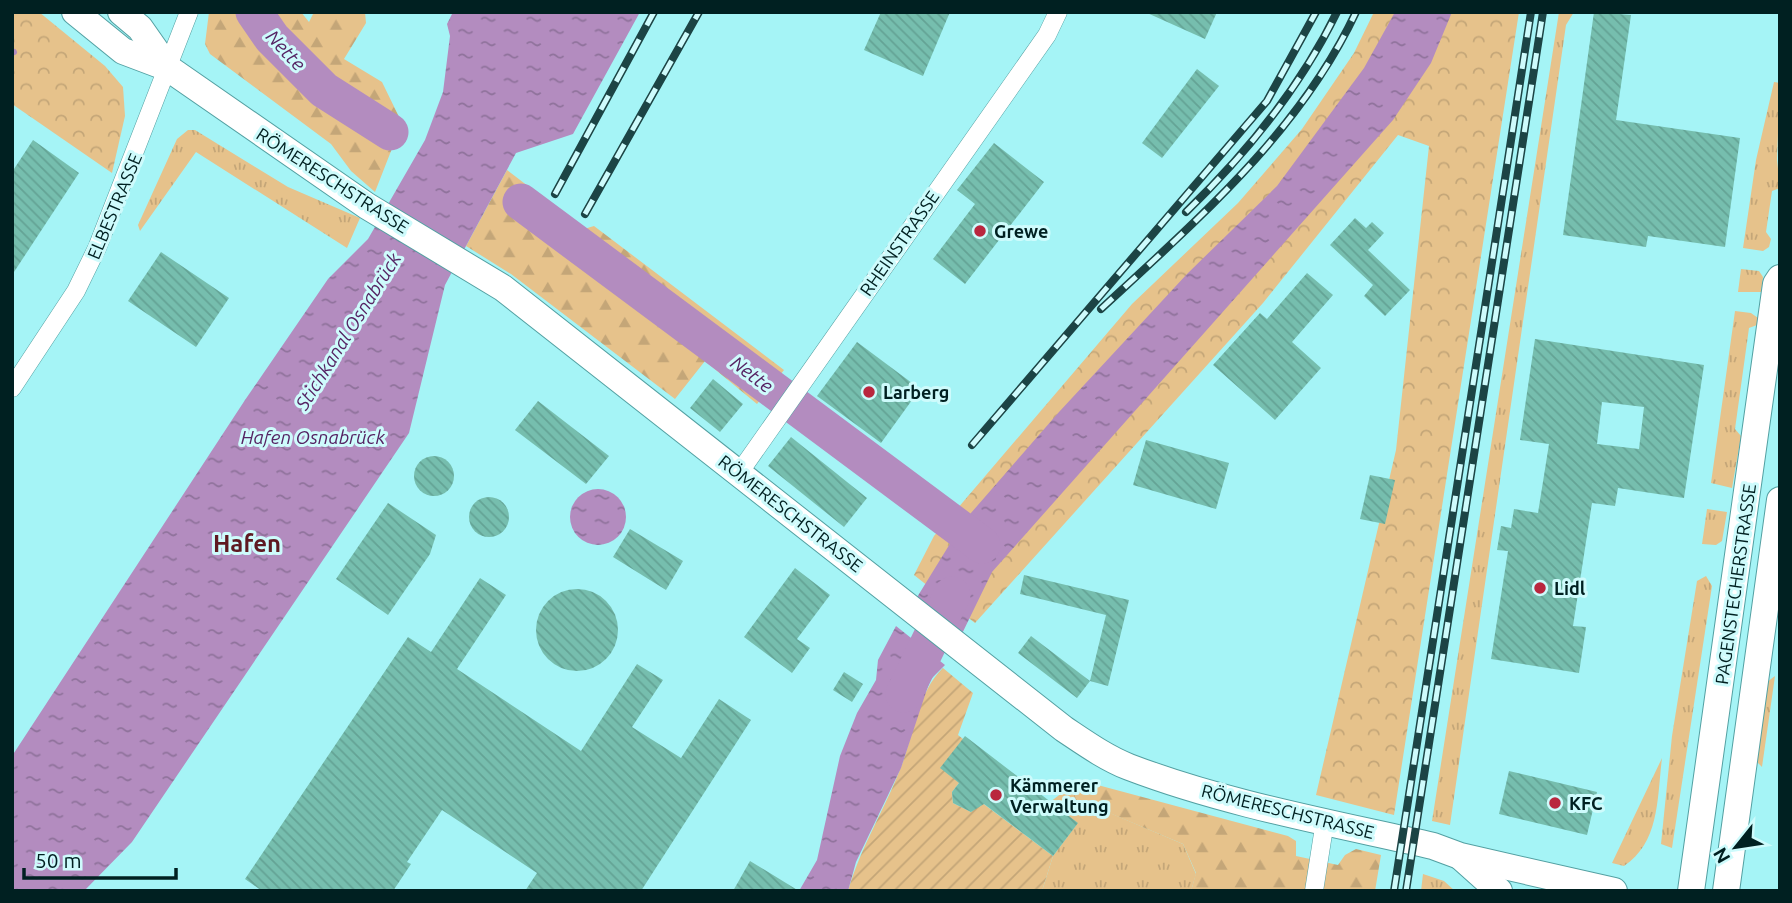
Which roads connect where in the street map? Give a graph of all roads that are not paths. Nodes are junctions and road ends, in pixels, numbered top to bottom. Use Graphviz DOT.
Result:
graph roads {
  1 [pos="75,12"];
  2 [pos="121,12"];
  3 [pos="189,12"];
  4 [pos="1058,12"];
  5 [pos="168,68"];
  6 [pos="1780,278"];
  7 [pos="12,388"];
  8 [pos="739,473"];
  9 [pos="1780,500"];
  10 [pos="1325,821"];
  11 [pos="1460,856"];
  12 [pos="1314,891"];
  13 [pos="1499,891"];
  14 [pos="1614,891"];
  15 [pos="1692,891"];
  16 [pos="1726,891"];
  1 -- 5 [label="main road, RÖMERESCHSTRASSE"];
  2 -- 5 [label="main road, RÖMERESCHSTRASSE"];
  3 -- 5 [label="street, ELBESTRASSE"];
  4 -- 8 [label="street, RHEINSTRASSE"];
  5 -- 7 [label="street, ELBESTRASSE"];
  5 -- 8 [label="main road, RÖMERESCHSTRASSE"];
  6 -- 15 [label="main road, PAGENSTECHERSTRASSE"];
  8 -- 10 [label="main road, RÖMERESCHSTRASSE"];
  9 -- 16 [label="main road, PAGENSTECHERSTRASSE"];
  10 -- 11 [label="main road, RÖMERESCHSTRASSE"];
  10 -- 12 [label="street"];
  11 -- 13 [label="main road, RÖMERESCHSTRASSE"];
  11 -- 14 [label="main road, RÖMERESCHSTRASSE"];
}
